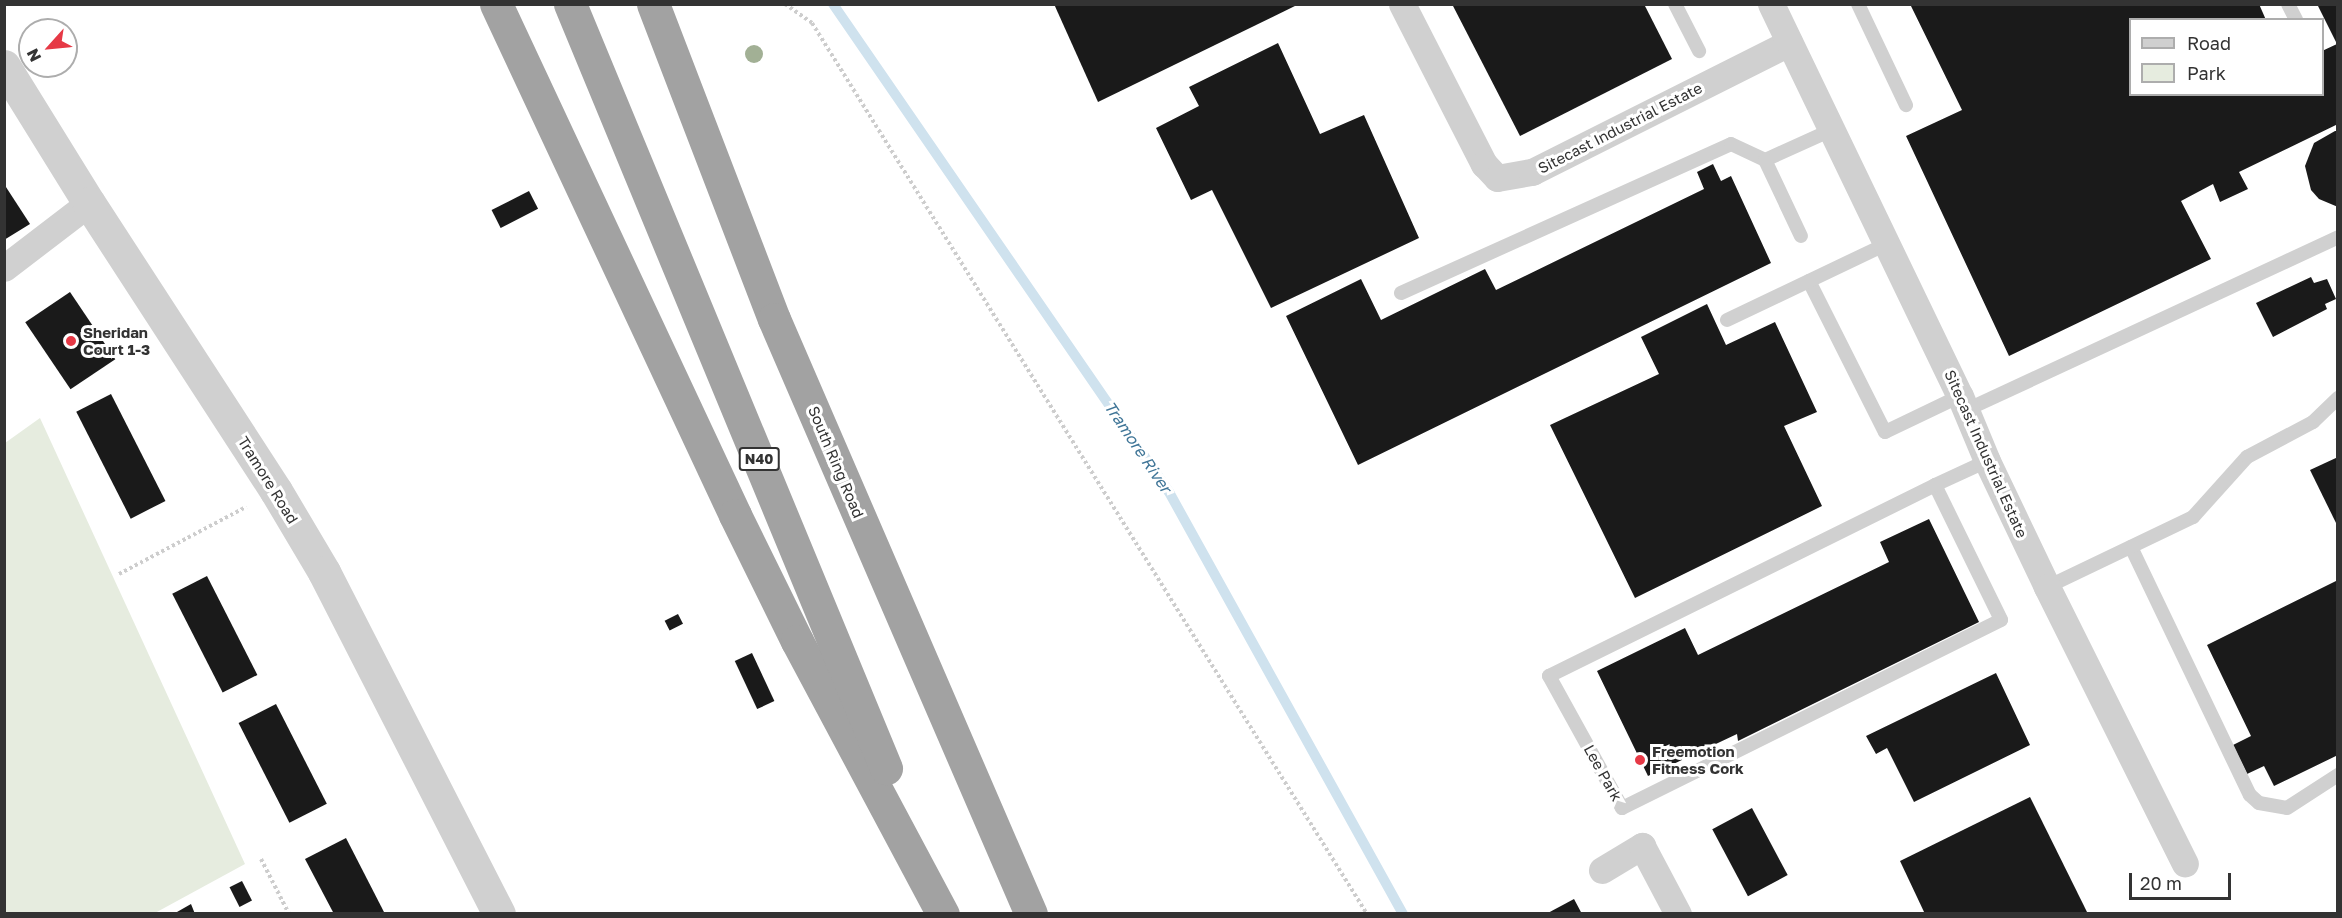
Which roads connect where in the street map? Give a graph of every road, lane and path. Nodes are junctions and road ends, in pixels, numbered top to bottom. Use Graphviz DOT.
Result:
graph roads {
  1 [pos="495,4"];
  2 [pos="570,4"];
  3 [pos="653,4"];
  4 [pos="785,4"];
  5 [pos="1402,4"];
  6 [pos="1675,4"];
  7 [pos="1771,4"];
  8 [pos="1858,4"];
  9 [pos="2288,4"];
  10 [pos="2295,18"];
  11 [pos="1789,43"];
  12 [pos="1699,51"];
  13 [pos="4,66"];
  14 [pos="1906,105"];
  15 [pos="1830,130"];
  16 [pos="1765,160"];
  17 [pos="89,203"];
  18 [pos="1802,236"];
  19 [pos="2337,237"];
  20 [pos="1886,244"];
  21 [pos="4,267"];
  22 [pos="1809,281"];
  23 [pos="1401,293"];
  24 [pos="1727,320"];
  25 [pos="2337,398"];
  26 [pos="1963,403"];
  27 [pos="1987,461"];
  28 [pos="1935,485"];
  29 [pos="276,491"];
  30 [pos="2131,547"];
  31 [pos="119,574"];
  32 [pos="2047,587"];
  33 [pos="2337,775"];
  34 [pos="261,859"];
  35 [pos="2185,864"];
  36 [pos="1602,870"];
  37 [pos="289,914"];
  38 [pos="499,914"];
  39 [pos="945,914"];
  40 [pos="1031,914"];
  41 [pos="1367,914"];
  42 [pos="1678,914"];
  1 -- 39 [label="highway"];
  2 -- 39 [label="highway, N40"];
  3 -- 40 [label="highway, South Ring Road"];
  4 -- 41 [label="path"];
  5 -- 11 [label="street, Sitecast Industrial Estate"];
  6 -- 12 [label="lane"];
  7 -- 11 [label="street, Sitecast Industrial Estate"];
  8 -- 14 [label="lane"];
  9 -- 10 [label="lane"];
  11 -- 15 [label="street, Sitecast Industrial Estate"];
  13 -- 17 [label="street, Tramore Road"];
  15 -- 16 [label="lane"];
  15 -- 20 [label="street, Sitecast Industrial Estate"];
  16 -- 18 [label="lane"];
  16 -- 23 [label="lane"];
  17 -- 21 [label="street"];
  17 -- 29 [label="street, Tramore Road"];
  19 -- 26 [label="lane"];
  20 -- 22 [label="lane"];
  20 -- 26 [label="street, Sitecast Industrial Estate"];
  22 -- 24 [label="lane"];
  22 -- 26 [label="lane"];
  25 -- 30 [label="lane"];
  26 -- 27 [label="street, Sitecast Industrial Estate"];
  27 -- 28 [label="lane, Lee Park"];
  27 -- 32 [label="street, Sitecast Industrial Estate"];
  28 -- 28 [label="lane, Lee Park"];
  29 -- 31 [label="path"];
  29 -- 38 [label="street, Tramore Road"];
  30 -- 32 [label="lane"];
  30 -- 33 [label="lane"];
  32 -- 35 [label="street, Sitecast Industrial Estate"];
  34 -- 37 [label="path"];
  36 -- 42 [label="street"];
}
